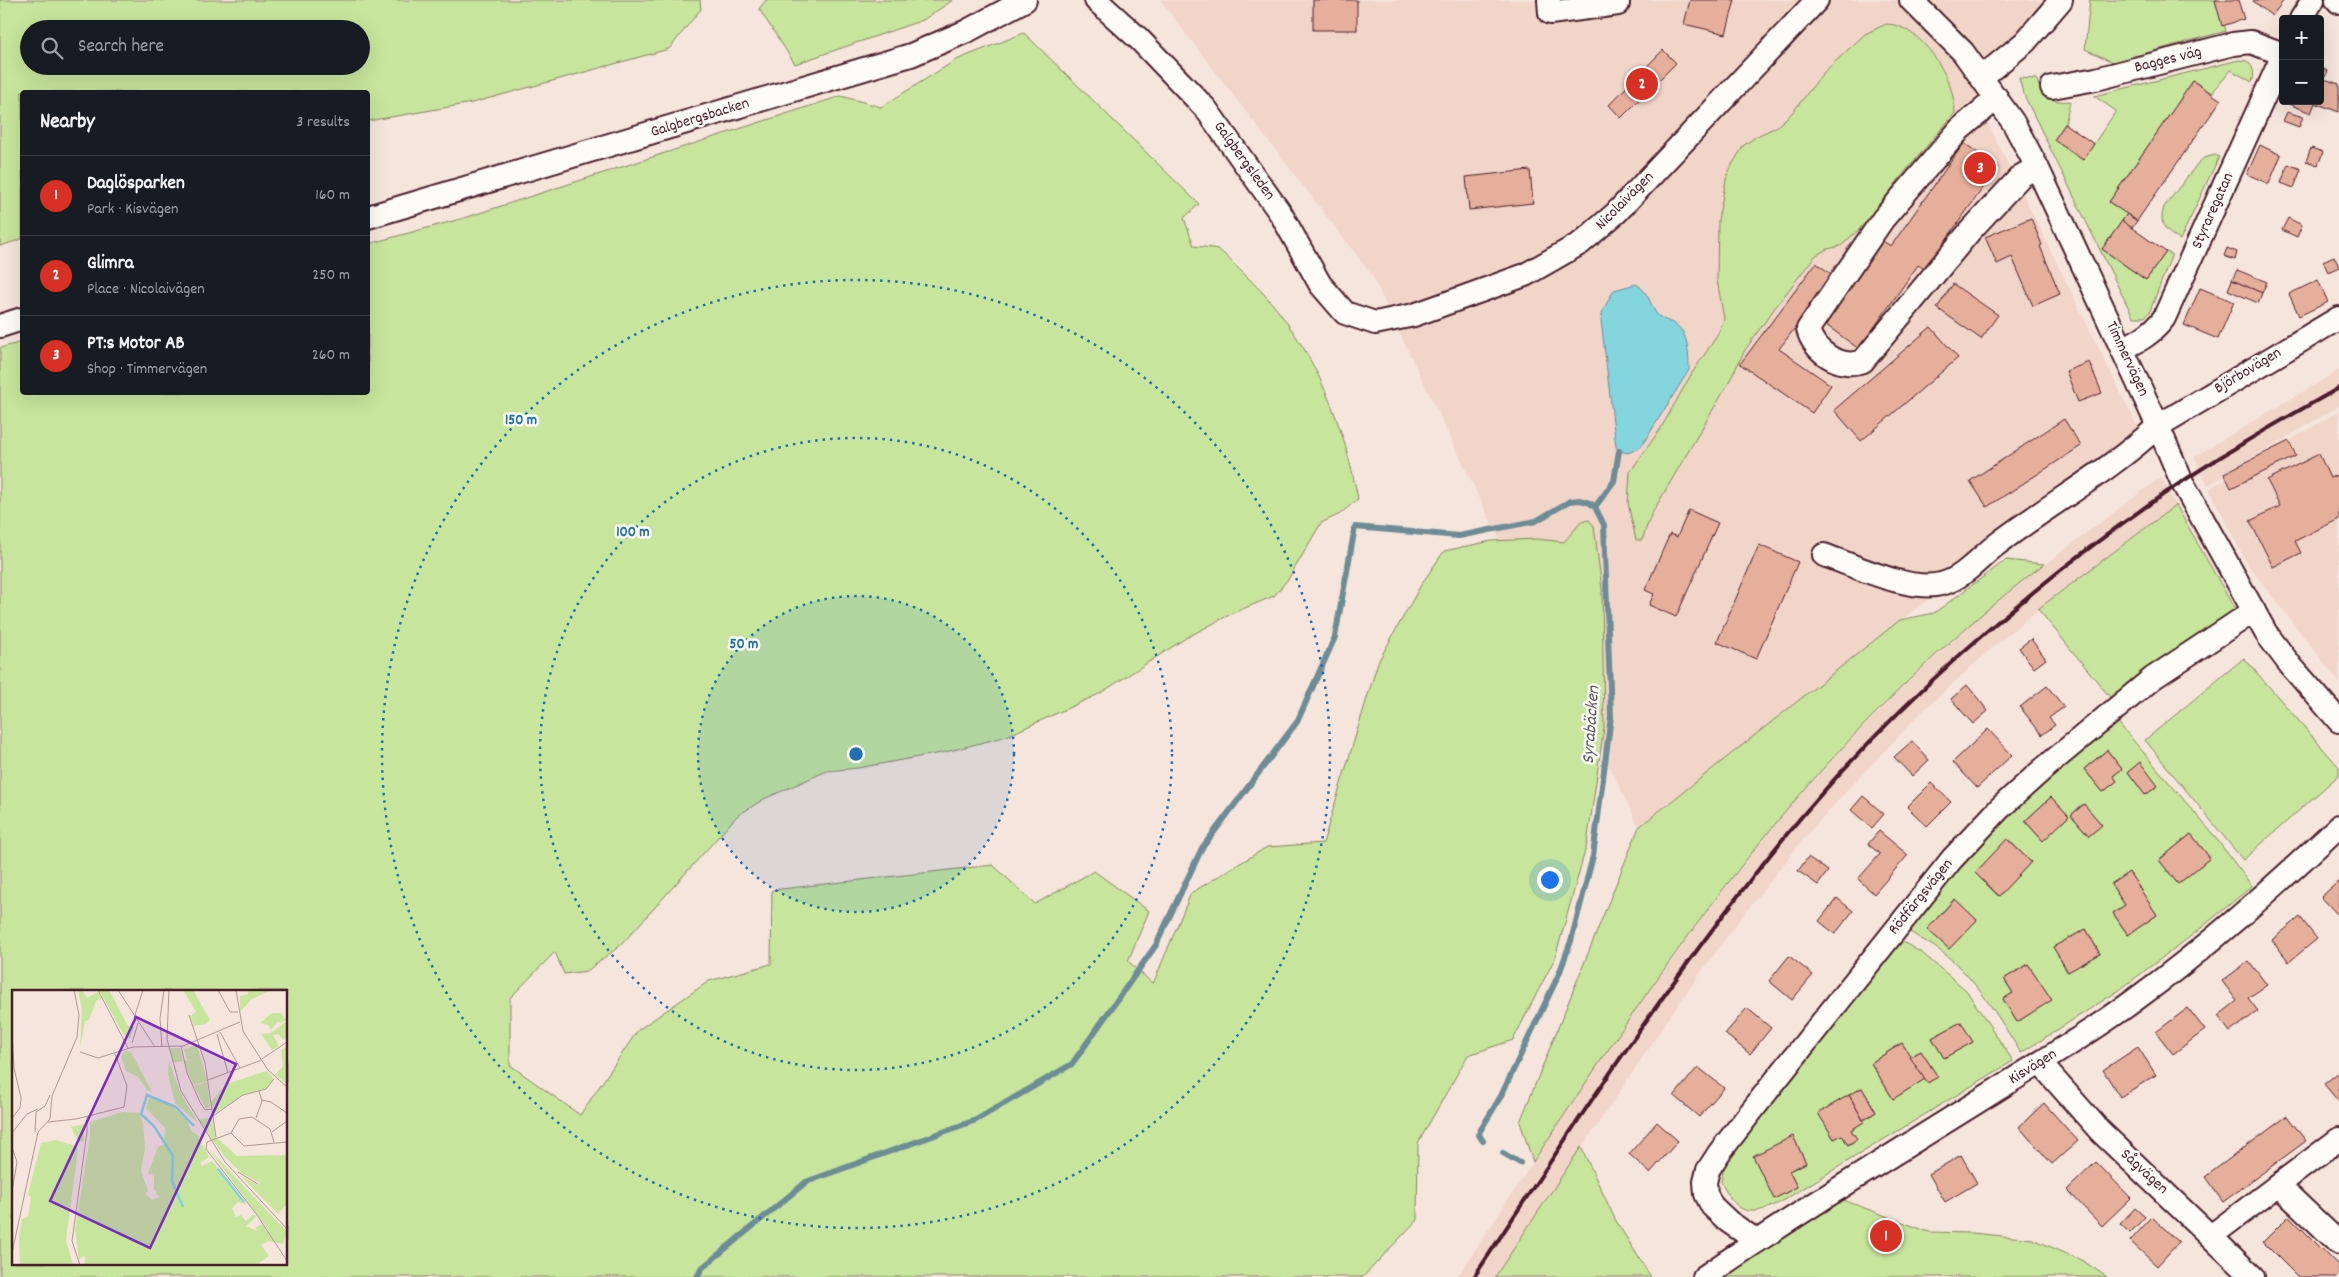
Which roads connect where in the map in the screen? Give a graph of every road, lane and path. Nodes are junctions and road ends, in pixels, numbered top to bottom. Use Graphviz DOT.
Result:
graph roads {
  1 [pos="1025,0"];
  2 [pos="1096,0"];
  3 [pos="1549,0"];
  4 [pos="1618,0"];
  5 [pos="1817,0"];
  6 [pos="1911,0"];
  7 [pos="2061,0"];
  8 [pos="2314,0"];
  9 [pos="2304,15"];
  10 [pos="2279,53"];
  11 [pos="2281,60"];
  12 [pos="1982,76"];
  13 [pos="2052,88"];
  14 [pos="1997,98"];
  15 [pos="2037,167"];
  16 [pos="370,216"];
  17 [pos="2339,318"];
  18 [pos="20,320"];
  19 [pos="1379,322"];
  20 [pos="0,326"];
  21 [pos="2122,349"];
  22 [pos="2158,426"];
  23 [pos="1824,555"];
  24 [pos="2254,610"];
  25 [pos="2339,721"];
  26 [pos="2339,826"];
  27 [pos="2040,1062"];
  28 [pos="2339,1139"];
  29 [pos="2278,1185"];
  30 [pos="2211,1236"];
  31 [pos="1757,1241"];
  32 [pos="2339,1243"];
  33 [pos="1704,1277"];
  34 [pos="2253,1277"];
  1 -- 16 [label="street, Galgbergsbacken"];
  2 -- 19 [label="street, Galgbergsleden"];
  3 -- 4 [label="street"];
  5 -- 19 [label="street, Nicolaivägen"];
  6 -- 12 [label="street, Timmervägen"];
  7 -- 12 [label="street"];
  8 -- 9 [label="street"];
  10 -- 13 [label="street, Bagges väg"];
  11 -- 21 [label="street, Styraregatan"];
  12 -- 14 [label="street, Timmervägen"];
  14 -- 15 [label="street, Timmervägen"];
  14 -- 15 [label="street"];
  15 -- 21 [label="street, Timmervägen"];
  17 -- 22 [label="street, Björbovägen"];
  18 -- 20 [label="street"];
  21 -- 22 [label="street, Timmervägen"];
  22 -- 23 [label="street, Björbovägen"];
  22 -- 24 [label="street, Timmervägen"];
  24 -- 25 [label="street, Timmervägen"];
  24 -- 31 [label="street, Rödfärgsvägen"];
  26 -- 27 [label="street, Kisvägen"];
  27 -- 30 [label="street, Sågvägen"];
  27 -- 31 [label="street, Kisvägen"];
  28 -- 29 [label="street"];
  29 -- 30 [label="street"];
  29 -- 32 [label="street"];
  30 -- 34 [label="street, Sågvägen"];
  31 -- 33 [label="street, Kisvägen"];
}
